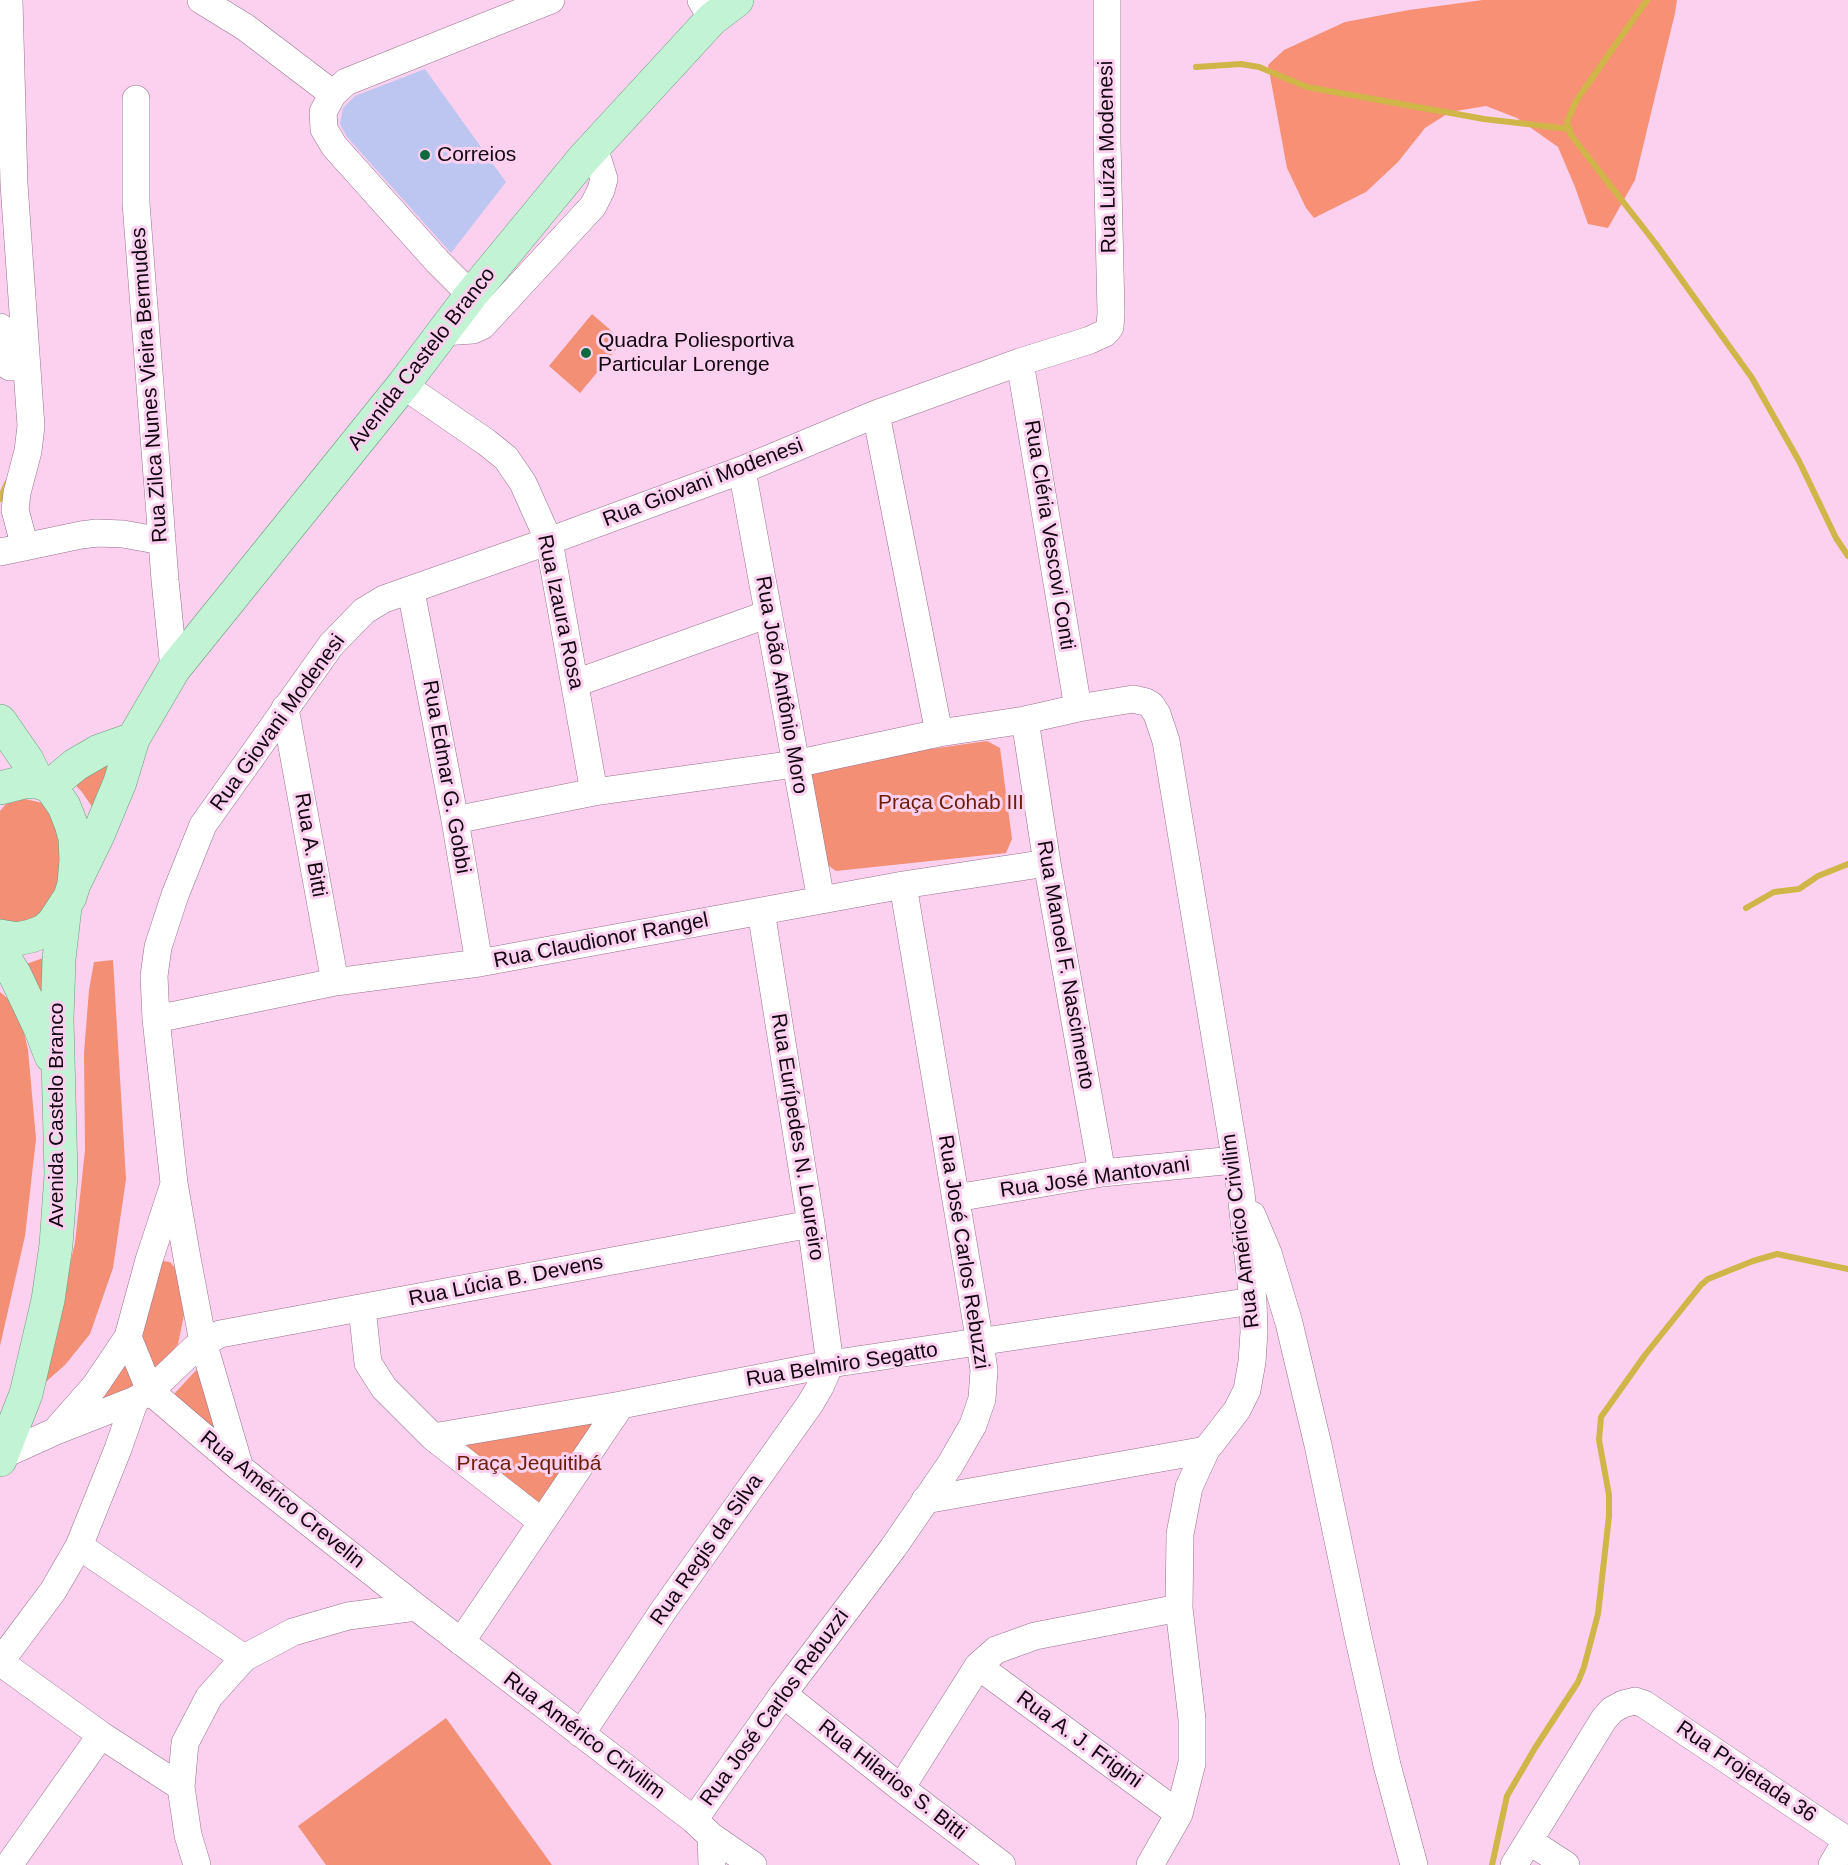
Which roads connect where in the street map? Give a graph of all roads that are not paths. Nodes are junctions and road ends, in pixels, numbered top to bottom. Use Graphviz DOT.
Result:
graph roads {
  1 [pos="9,0"];
  2 [pos="201,0"];
  3 [pos="243,0"];
  4 [pos="551,0"];
  5 [pos="1107,0"];
  6 [pos="716,6"];
  7 [pos="245,27"];
  8 [pos="333,94"];
  9 [pos="136,99"];
  10 [pos="594,147"];
  11 [pos="471,295"];
  12 [pos="1111,313"];
  13 [pos="0,327"];
  14 [pos="443,332"];
  15 [pos="15,361"];
  16 [pos="1020,362"];
  17 [pos="403,385"];
  18 [pos="876,414"];
  19 [pos="742,470"];
  20 [pos="162,541"];
  21 [pos="549,541"];
  22 [pos="12,550"];
  23 [pos="411,591"];
  24 [pos="768,614"];
  25 [pos="174,669"];
  26 [pos="576,683"];
  27 [pos="285,708"];
  28 [pos="1078,708"];
  29 [pos="1025,720"];
  30 [pos="0,721"];
  31 [pos="939,733"];
  32 [pos="133,739"];
  33 [pos="795,764"];
  34 [pos="44,784"];
  35 [pos="0,788"];
  36 [pos="594,792"];
  37 [pos="455,820"];
  38 [pos="1047,863"];
  39 [pos="903,885"];
  40 [pos="70,896"];
  41 [pos="821,900"];
  42 [pos="761,911"];
  43 [pos="0,936"];
  44 [pos="0,951"];
  45 [pos="479,963"];
  46 [pos="336,982"];
  47 [pos="156,1019"];
  48 [pos="58,1074"];
  49 [pos="1234,1160"];
  50 [pos="1102,1173"];
  51 [pos="174,1183"];
  52 [pos="1241,1193"];
  53 [pos="956,1198"];
  54 [pos="811,1224"];
  55 [pos="187,1258"];
  56 [pos="149,1260"];
  57 [pos="1253,1301"];
  58 [pos="362,1308"];
  59 [pos="128,1337"];
  60 [pos="203,1342"];
  61 [pos="980,1343"];
  62 [pos="830,1365"];
  63 [pos="142,1396"];
  64 [pos="621,1404"];
  65 [pos="56,1431"];
  66 [pos="433,1437"];
  67 [pos="1206,1450"];
  68 [pos="1,1457"];
  69 [pos="240,1468"];
  70 [pos="925,1500"];
  71 [pos="542,1522"];
  72 [pos="79,1546"];
  73 [pos="416,1607"];
  74 [pos="1179,1608"];
  75 [pos="461,1641"];
  76 [pos="244,1658"];
  77 [pos="0,1662"];
  78 [pos="978,1666"];
  79 [pos="783,1694"];
  80 [pos="581,1734"];
  81 [pos="101,1735"];
  82 [pos="181,1787"];
  83 [pos="901,1788"];
  84 [pos="1179,1814"];
  85 [pos="703,1828"];
  86 [pos="1848,1840"];
  87 [pos="1529,1841"];
  88 [pos="9,1865"];
  89 [pos="197,1865"];
  90 [pos="712,1865"];
  91 [pos="753,1865"];
  92 [pos="1002,1865"];
  93 [pos="1150,1865"];
  94 [pos="1414,1865"];
  95 [pos="1514,1865"];
  96 [pos="1566,1865"];
  97 [pos="1832,1865"];
  1 -- 15 [label="street"];
  2 -- 7 [label="street"];
  3 -- 7 [label="street"];
  4 -- 8 [label="street"];
  5 -- 12 [label="street, Rua Luíza Modenesi"];
  6 -- 10 [label="main road, Avenida Castelo Branco"];
  7 -- 8 [label="street"];
  8 -- 11 [label="street"];
  9 -- 20 [label="street, Rua Zilca Nunes Vieira Bermudes"];
  10 -- 11 [label="main road, Avenida Castelo Branco"];
  10 -- 14 [label="street"];
  11 -- 14 [label="main road, Avenida Castelo Branco"];
  12 -- 16 [label="street, Rua Giovani Modenesi"];
  13 -- 15 [label="street"];
  14 -- 17 [label="main road, Avenida Castelo Branco"];
  15 -- 22 [label="street"];
  16 -- 18 [label="street, Rua Giovani Modenesi"];
  16 -- 28 [label="street, Rua Cléria Vescovi Conti"];
  17 -- 21 [label="street, Rua Izaura Rosa"];
  17 -- 25 [label="main road, Avenida Castelo Branco"];
  18 -- 19 [label="street, Rua Giovani Modenesi"];
  18 -- 31 [label="street"];
  19 -- 21 [label="street, Rua Giovani Modenesi"];
  19 -- 24 [label="street, Rua João Antônio Moro"];
  20 -- 22 [label="street"];
  20 -- 25 [label="street, Rua Zilca Nunes Vieira Bermudes"];
  21 -- 23 [label="street, Rua Giovani Modenesi"];
  21 -- 26 [label="street, Rua Izaura Rosa"];
  23 -- 27 [label="street, Rua Giovani Modenesi"];
  23 -- 37 [label="street, Rua Edmar G. Gobbi"];
  24 -- 26 [label="street"];
  24 -- 33 [label="street, Rua João Antônio Moro"];
  25 -- 32 [label="main road, Avenida Castelo Branco"];
  26 -- 36 [label="street, Rua Izaura Rosa"];
  27 -- 46 [label="street, Rua A. Bitti"];
  27 -- 47 [label="street, Rua Giovani Modenesi"];
  28 -- 29 [label="street"];
  28 -- 49 [label="street, Rua Américo Crivilim"];
  29 -- 31 [label="street"];
  29 -- 38 [label="street, Rua Manoel F. Nascimento"];
  30 -- 34 [label="main road"];
  31 -- 33 [label="street"];
  32 -- 34 [label="main road"];
  32 -- 40 [label="main road, Avenida Castelo Branco"];
  33 -- 36 [label="street"];
  33 -- 41 [label="street, Rua João Antônio Moro"];
  34 -- 35 [label="main road"];
  34 -- 40 [label="main road"];
  36 -- 37 [label="street"];
  37 -- 45 [label="street, Rua Edmar G. Gobbi"];
  38 -- 39 [label="street, Rua Claudionor Rangel"];
  38 -- 50 [label="street, Rua Manoel F. Nascimento"];
  39 -- 41 [label="street, Rua Claudionor Rangel"];
  39 -- 53 [label="street, Rua José Carlos Rebuzzi"];
  40 -- 43 [label="main road"];
  40 -- 48 [label="main road, Avenida Castelo Branco"];
  41 -- 42 [label="street, Rua Claudionor Rangel"];
  42 -- 45 [label="street, Rua Claudionor Rangel"];
  42 -- 54 [label="street, Rua Eurípedes N. Loureiro"];
  44 -- 48 [label="main road"];
  45 -- 46 [label="street, Rua Claudionor Rangel"];
  46 -- 47 [label="street, Rua Claudionor Rangel"];
  47 -- 51 [label="street, Rua Giovani Modenesi"];
  48 -- 68 [label="main road, Avenida Castelo Branco"];
  49 -- 50 [label="street, Rua José Mantovani"];
  49 -- 52 [label="street, Rua Américo Crivilim"];
  50 -- 53 [label="street, Rua José Mantovani"];
  51 -- 55 [label="street"];
  51 -- 56 [label="street, Rua Giovani Modenesi"];
  52 -- 57 [label="street, Rua Américo Crivilim"];
  52 -- 94 [label="street"];
  53 -- 61 [label="street, Rua José Carlos Rebuzzi"];
  54 -- 58 [label="street, Rua Lúcia B. Devens"];
  54 -- 62 [label="street, Rua Eurípedes N. Loureiro"];
  55 -- 56 [label="street"];
  55 -- 60 [label="street"];
  56 -- 59 [label="street, Rua Giovani Modenesi"];
  57 -- 61 [label="street, Rua Belmiro Segatto"];
  57 -- 67 [label="street, Rua Américo Crivilim"];
  58 -- 60 [label="street, Rua Lúcia B. Devens"];
  58 -- 66 [label="street"];
  59 -- 63 [label="street"];
  59 -- 65 [label="street, Rua Giovani Modenesi"];
  60 -- 63 [label="street"];
  60 -- 69 [label="street"];
  61 -- 62 [label="street, Rua Belmiro Segatto"];
  61 -- 70 [label="street, Rua José Carlos Rebuzzi"];
  62 -- 64 [label="street, Rua Belmiro Segatto"];
  62 -- 80 [label="street, Rua Regis da Silva"];
  63 -- 65 [label="street"];
  63 -- 69 [label="street, Rua Américo Crevelin"];
  63 -- 72 [label="street"];
  64 -- 66 [label="street, Rua Belmiro Segatto"];
  64 -- 71 [label="street"];
  65 -- 68 [label="street"];
  66 -- 71 [label="street"];
  67 -- 70 [label="street"];
  67 -- 74 [label="street, Rua Américo Crivilim"];
  69 -- 73 [label="street, Rua Américo Crevelin"];
  70 -- 79 [label="street, Rua José Carlos Rebuzzi"];
  71 -- 75 [label="street"];
  72 -- 76 [label="street"];
  72 -- 77 [label="street"];
  73 -- 75 [label="street, Rua Américo Crivilim"];
  73 -- 76 [label="street"];
  74 -- 78 [label="street"];
  74 -- 84 [label="street, Rua Américo Crivilim"];
  75 -- 80 [label="street, Rua Américo Crivilim"];
  76 -- 82 [label="street"];
  77 -- 81 [label="street"];
  78 -- 83 [label="street"];
  78 -- 84 [label="street, Rua A. J. Frigini"];
  79 -- 83 [label="street, Rua Hilarios S. Bitti"];
  79 -- 85 [label="street, Rua José Carlos Rebuzzi"];
  80 -- 85 [label="street, Rua Américo Crivilim"];
  81 -- 82 [label="street"];
  81 -- 88 [label="street"];
  82 -- 89 [label="street"];
  83 -- 92 [label="street, Rua Hilarios S. Bitti"];
  84 -- 93 [label="street, Rua Américo Crivilim"];
  85 -- 90 [label="street"];
  85 -- 91 [label="street, Rua Américo Crivilim"];
  86 -- 87 [label="street, Rua Projetada 36"];
  86 -- 97 [label="street"];
  87 -- 95 [label="street"];
  87 -- 96 [label="street"];
}
